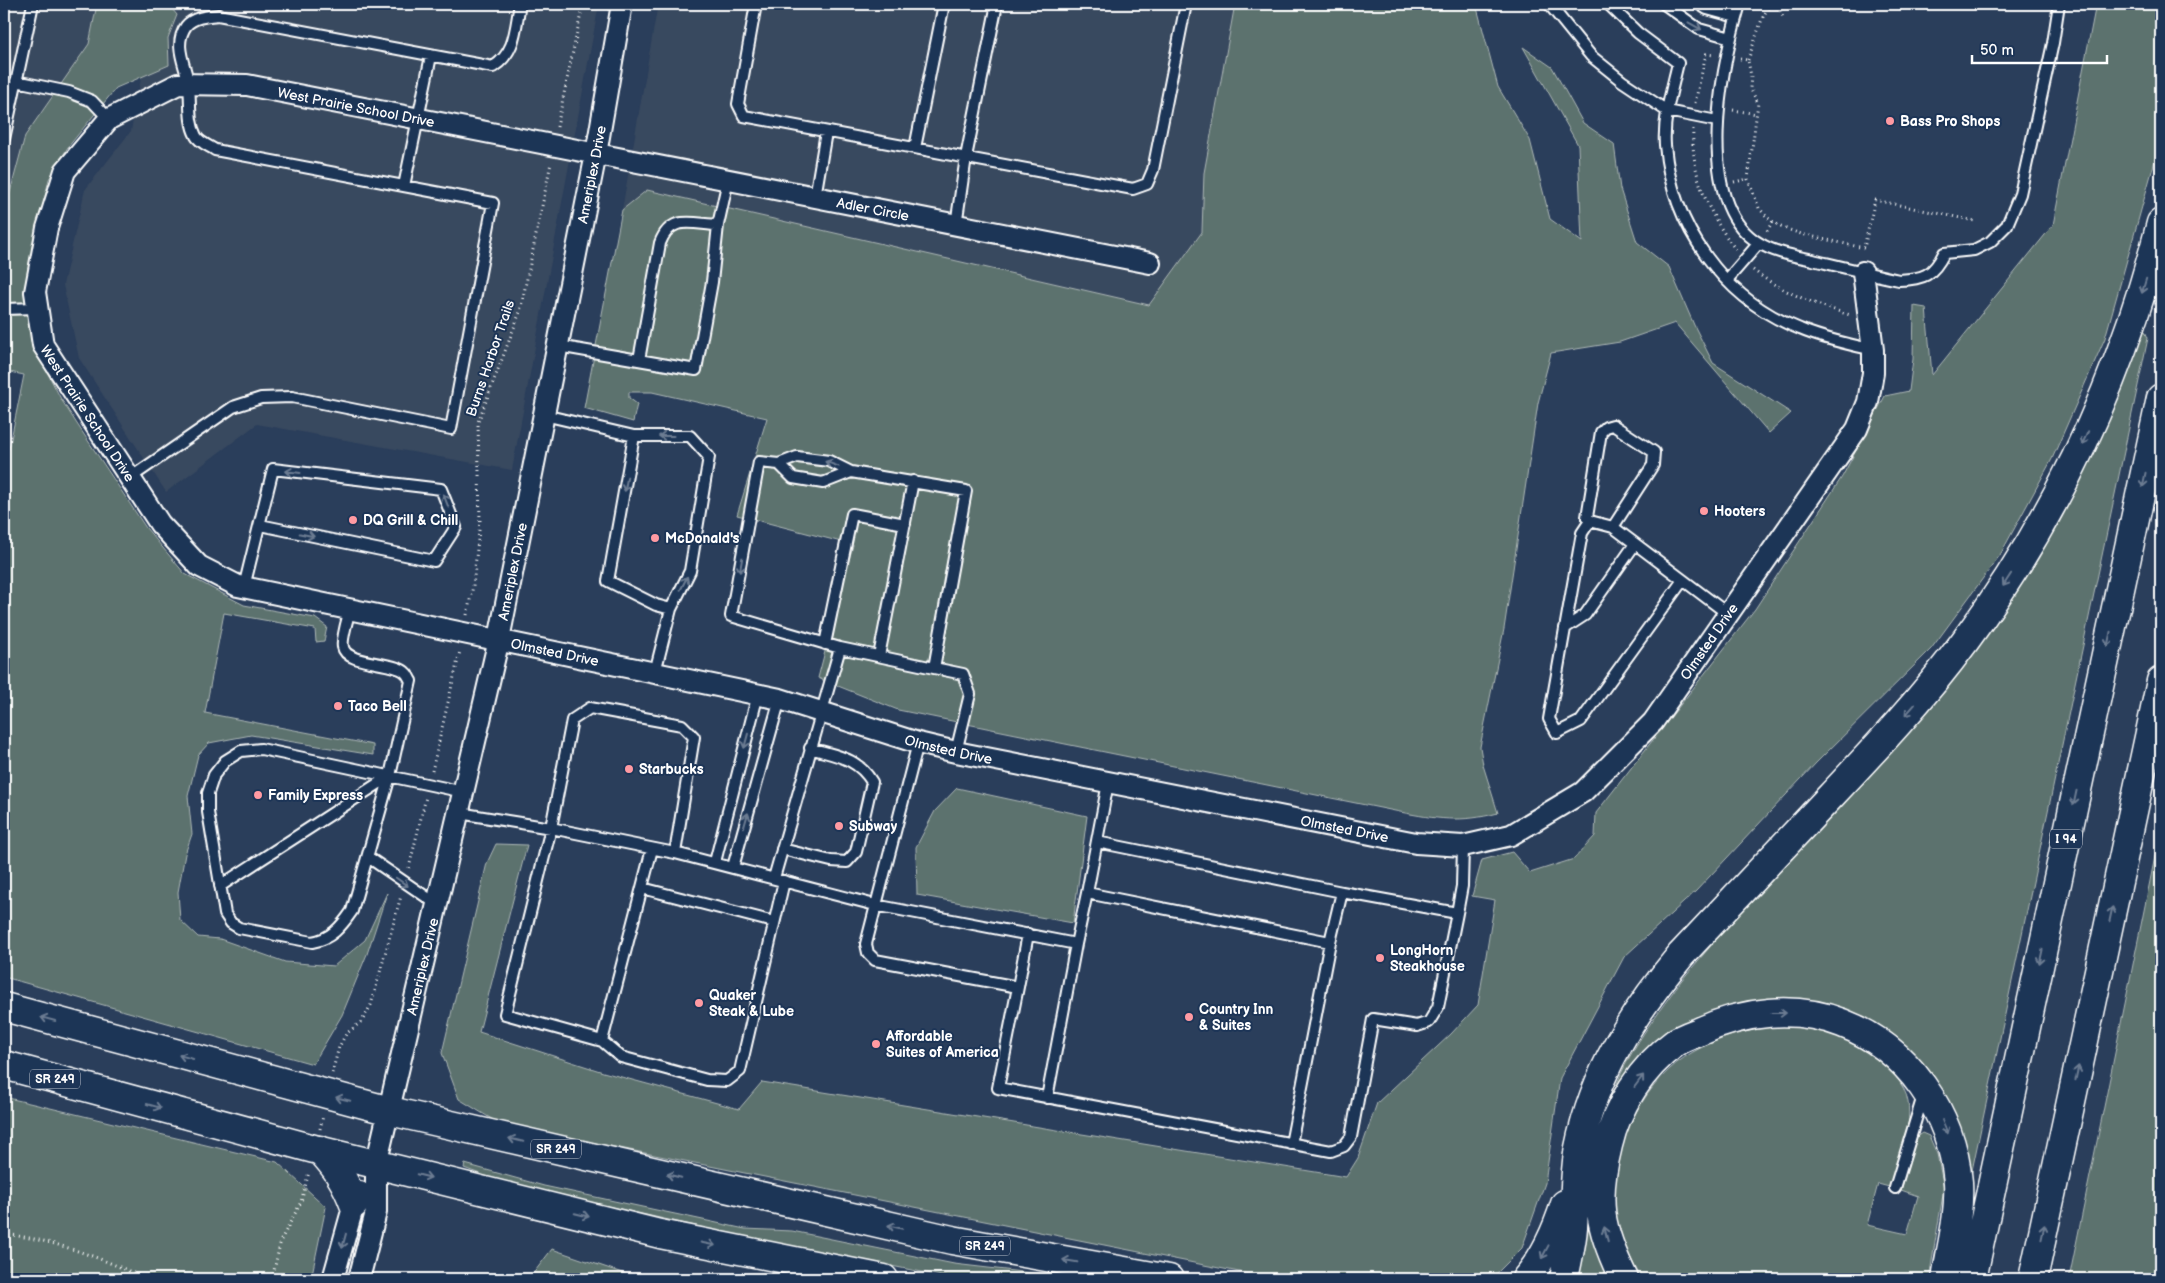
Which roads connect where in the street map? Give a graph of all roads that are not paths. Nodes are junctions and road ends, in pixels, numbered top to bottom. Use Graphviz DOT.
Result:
graph roads {
  1 [pos="34,4"];
  2 [pos="520,4"];
  3 [pos="622,4"];
  4 [pos="756,4"];
  5 [pos="944,4"];
  6 [pos="997,4"];
  7 [pos="1186,4"];
  8 [pos="1549,4"];
  9 [pos="1608,4"];
  10 [pos="1664,4"];
  11 [pos="1699,4"];
  12 [pos="1740,4"];
  13 [pos="2059,4"];
  14 [pos="1736,17"];
  15 [pos="1731,38"];
  16 [pos="431,56"];
  17 [pos="16,81"];
  18 [pos="189,85"];
  19 [pos="1667,112"];
  20 [pos="109,119"];
  21 [pos="417,119"];
  22 [pos="1717,121"];
  23 [pos="826,132"];
  24 [pos="4,139"];
  25 [pos="914,148"];
  26 [pos="596,154"];
  27 [pos="966,157"];
  28 [pos="728,180"];
  29 [pos="404,186"];
  30 [pos="815,198"];
  31 [pos="2161,222"];
  32 [pos="718,225"];
  33 [pos="956,225"];
  34 [pos="1759,243"];
  35 [pos="1150,263"];
  36 [pos="1863,272"];
  37 [pos="1727,280"];
  38 [pos="37,308"];
  39 [pos="4,309"];
  40 [pos="558,346"];
  41 [pos="1874,350"];
  42 [pos="640,360"];
  43 [pos="2161,398"];
  44 [pos="544,414"];
  45 [pos="634,436"];
  46 [pos="779,464"];
  47 [pos="851,472"];
  48 [pos="130,478"];
  49 [pos="913,481"];
  50 [pos="1590,521"];
  51 [pos="905,524"];
  52 [pos="260,525"];
  53 [pos="1613,527"];
  54 [pos="1635,544"];
  55 [pos="1682,580"];
  56 [pos="244,587"];
  57 [pos="350,609"];
  58 [pos="671,609"];
  59 [pos="1728,614"];
  60 [pos="1565,628"];
  61 [pos="499,639"];
  62 [pos="825,644"];
  63 [pos="840,648"];
  64 [pos="879,656"];
  65 [pos="934,668"];
  66 [pos="655,672"];
  67 [pos="2161,681"];
  68 [pos="758,694"];
  69 [pos="780,699"];
  70 [pos="820,713"];
  71 [pos="918,743"];
  72 [pos="810,748"];
  73 [pos="956,752"];
  74 [pos="390,776"];
  75 [pos="1108,783"];
  76 [pos="464,792"];
  77 [pos="459,813"];
  78 [pos="551,828"];
  79 [pos="1097,842"];
  80 [pos="1463,846"];
  81 [pos="652,848"];
  82 [pos="782,849"];
  83 [pos="675,853"];
  84 [pos="368,857"];
  85 [pos="715,862"];
  86 [pos="733,867"];
  87 [pos="779,879"];
  88 [pos="220,886"];
  89 [pos="642,888"];
  90 [pos="1342,892"];
  91 [pos="1087,893"];
  92 [pos="438,905"];
  93 [pos="875,905"];
  94 [pos="1457,913"];
  95 [pos="774,922"];
  96 [pos="1028,934"];
  97 [pos="1330,942"];
  98 [pos="1076,944"];
  99 [pos="1018,986"];
  100 [pos="4,1007"];
  101 [pos="602,1041"];
  102 [pos="4,1065"];
  103 [pos="1925,1090"];
  104 [pos="1047,1098"];
  105 [pos="390,1112"];
  106 [pos="1291,1144"];
  107 [pos="317,1150"];
  108 [pos="376,1164"];
  109 [pos="1575,1174"];
  110 [pos="1895,1188"];
  111 [pos="354,1204"];
  112 [pos="2035,1273"];
  113 [pos="333,1279"];
  114 [pos="359,1279"];
  115 [pos="884,1279"];
  116 [pos="1169,1279"];
  117 [pos="1526,1279"];
  118 [pos="1564,1279"];
  119 [pos="1624,1279"];
  120 [pos="1946,1279"];
  121 [pos="1972,1279"];
  1 -- 17 [label="lane"];
  2 -- 16 [label="lane"];
  3 -- 26 [label="street, Ameriplex Drive"];
  4 -- 23 [label="lane"];
  5 -- 25 [label="lane"];
  6 -- 27 [label="lane"];
  7 -- 27 [label="lane"];
  8 -- 19 [label="lane"];
  9 -- 19 [label="lane"];
  10 -- 15 [label="lane, one-way"];
  11 -- 14 [label="lane"];
  12 -- 14 [label="lane"];
  13 -- 36 [label="lane"];
  14 -- 15 [label="lane"];
  15 -- 22 [label="lane"];
  16 -- 18 [label="lane"];
  16 -- 21 [label="lane"];
  17 -- 20 [label="lane"];
  17 -- 24 [label="lane"];
  18 -- 20 [label="street, West Prairie School Drive"];
  18 -- 21 [label="street, West Prairie School Drive"];
  18 -- 29 [label="lane"];
  19 -- 22 [label="lane"];
  19 -- 37 [label="lane"];
  20 -- 38 [label="street, West Prairie School Drive"];
  21 -- 26 [label="street, West Prairie School Drive"];
  21 -- 29 [label="lane"];
  22 -- 34 [label="lane"];
  23 -- 25 [label="lane"];
  23 -- 30 [label="lane"];
  25 -- 27 [label="lane"];
  26 -- 28 [label="street, Adler Circle"];
  26 -- 40 [label="street, Ameriplex Drive"];
  27 -- 33 [label="lane"];
  28 -- 30 [label="street, Adler Circle"];
  28 -- 32 [label="lane"];
  29 -- 48 [label="lane"];
  30 -- 33 [label="street, Adler Circle"];
  31 -- 109 [label="main road, one-way"];
  32 -- 42 [label="lane"];
  32 -- 42 [label="lane"];
  33 -- 35 [label="street, Adler Circle"];
  34 -- 36 [label="lane"];
  34 -- 37 [label="lane"];
  36 -- 41 [label="street, Olmsted Drive"];
  37 -- 41 [label="lane"];
  38 -- 39 [label="lane"];
  38 -- 48 [label="street, West Prairie School Drive"];
  40 -- 42 [label="lane"];
  40 -- 44 [label="street, Ameriplex Drive"];
  41 -- 59 [label="street, Olmsted Drive"];
  43 -- 121 [label="main road, I 94, one-way"];
  44 -- 45 [label="lane"];
  44 -- 61 [label="street, Ameriplex Drive"];
  45 -- 58 [label="lane, one-way"];
  58 -- 45 [label="lane, one-way"];
  47 -- 46 [label="lane, one-way"];
  46 -- 47 [label="lane"];
  46 -- 62 [label="lane, one-way"];
  47 -- 49 [label="lane"];
  48 -- 56 [label="street, West Prairie School Drive"];
  49 -- 51 [label="lane"];
  49 -- 65 [label="lane"];
  50 -- 53 [label="lane"];
  50 -- 53 [label="lane"];
  50 -- 60 [label="lane"];
  51 -- 62 [label="lane"];
  51 -- 64 [label="lane"];
  52 -- 52 [label="lane, one-way"];
  52 -- 56 [label="lane"];
  53 -- 54 [label="lane"];
  54 -- 55 [label="lane"];
  54 -- 60 [label="lane"];
  55 -- 59 [label="lane"];
  55 -- 60 [label="lane"];
  56 -- 57 [label="street, West Prairie School Drive"];
  57 -- 61 [label="street, West Prairie School Drive"];
  57 -- 74 [label="lane"];
  58 -- 66 [label="lane"];
  59 -- 80 [label="street, Olmsted Drive"];
  61 -- 66 [label="street, Olmsted Drive"];
  61 -- 76 [label="street, Ameriplex Drive"];
  62 -- 63 [label="lane"];
  63 -- 64 [label="lane"];
  63 -- 70 [label="lane"];
  64 -- 65 [label="lane"];
  65 -- 73 [label="lane"];
  66 -- 68 [label="street, Olmsted Drive"];
  112 -- 67 [label="main road, one-way"];
  68 -- 69 [label="street, Olmsted Drive"];
  68 -- 85 [label="lane, one-way"];
  69 -- 70 [label="street, Olmsted Drive"];
  86 -- 69 [label="lane, one-way"];
  70 -- 71 [label="street, Olmsted Drive"];
  70 -- 72 [label="lane"];
  71 -- 73 [label="street, Olmsted Drive"];
  71 -- 93 [label="lane"];
  72 -- 82 [label="lane"];
  72 -- 82 [label="lane"];
  73 -- 75 [label="street, Olmsted Drive"];
  74 -- 76 [label="lane"];
  74 -- 84 [label="lane"];
  74 -- 88 [label="lane"];
  74 -- 88 [label="lane"];
  75 -- 79 [label="lane"];
  75 -- 80 [label="street, Olmsted Drive"];
  76 -- 77 [label="street, Ameriplex Drive"];
  77 -- 78 [label="lane"];
  77 -- 92 [label="street, Ameriplex Drive"];
  78 -- 81 [label="lane"];
  78 -- 83 [label="lane"];
  78 -- 101 [label="lane"];
  79 -- 90 [label="lane"];
  79 -- 91 [label="lane"];
  80 -- 94 [label="lane"];
  81 -- 83 [label="lane"];
  81 -- 89 [label="lane"];
  82 -- 87 [label="lane"];
  83 -- 85 [label="lane"];
  84 -- 88 [label="lane"];
  84 -- 92 [label="lane, one-way"];
  85 -- 86 [label="lane"];
  86 -- 87 [label="lane"];
  87 -- 93 [label="lane"];
  87 -- 95 [label="lane"];
  89 -- 95 [label="lane"];
  89 -- 101 [label="lane"];
  90 -- 94 [label="lane"];
  90 -- 97 [label="lane"];
  91 -- 97 [label="lane"];
  91 -- 98 [label="lane"];
  92 -- 105 [label="street, Ameriplex Drive"];
  93 -- 96 [label="lane"];
  93 -- 99 [label="lane"];
  94 -- 106 [label="lane"];
  95 -- 101 [label="lane"];
  96 -- 98 [label="lane"];
  96 -- 99 [label="lane"];
  97 -- 106 [label="lane"];
  98 -- 104 [label="lane"];
  99 -- 104 [label="lane"];
  105 -- 100 [label="main road, SR 249, one-way"];
  102 -- 107 [label="main road, SR 249, one-way"];
  103 -- 110 [label="lane"];
  119 -- 103 [label="main road, one-way"];
  103 -- 120 [label="main road, one-way"];
  104 -- 106 [label="lane"];
  105 -- 108 [label="street, Ameriplex Drive"];
  116 -- 105 [label="main road, SR 249, one-way"];
  107 -- 108 [label="main road, SR 249"];
  107 -- 111 [label="main road"];
  108 -- 111 [label="street, Ameriplex Drive"];
  108 -- 114 [label="street, Ameriplex Drive"];
  108 -- 115 [label="main road, SR 249, one-way"];
  109 -- 117 [label="main road, one-way"];
  109 -- 118 [label="main road"];
  111 -- 113 [label="street, Ameriplex Drive, one-way"];
}
